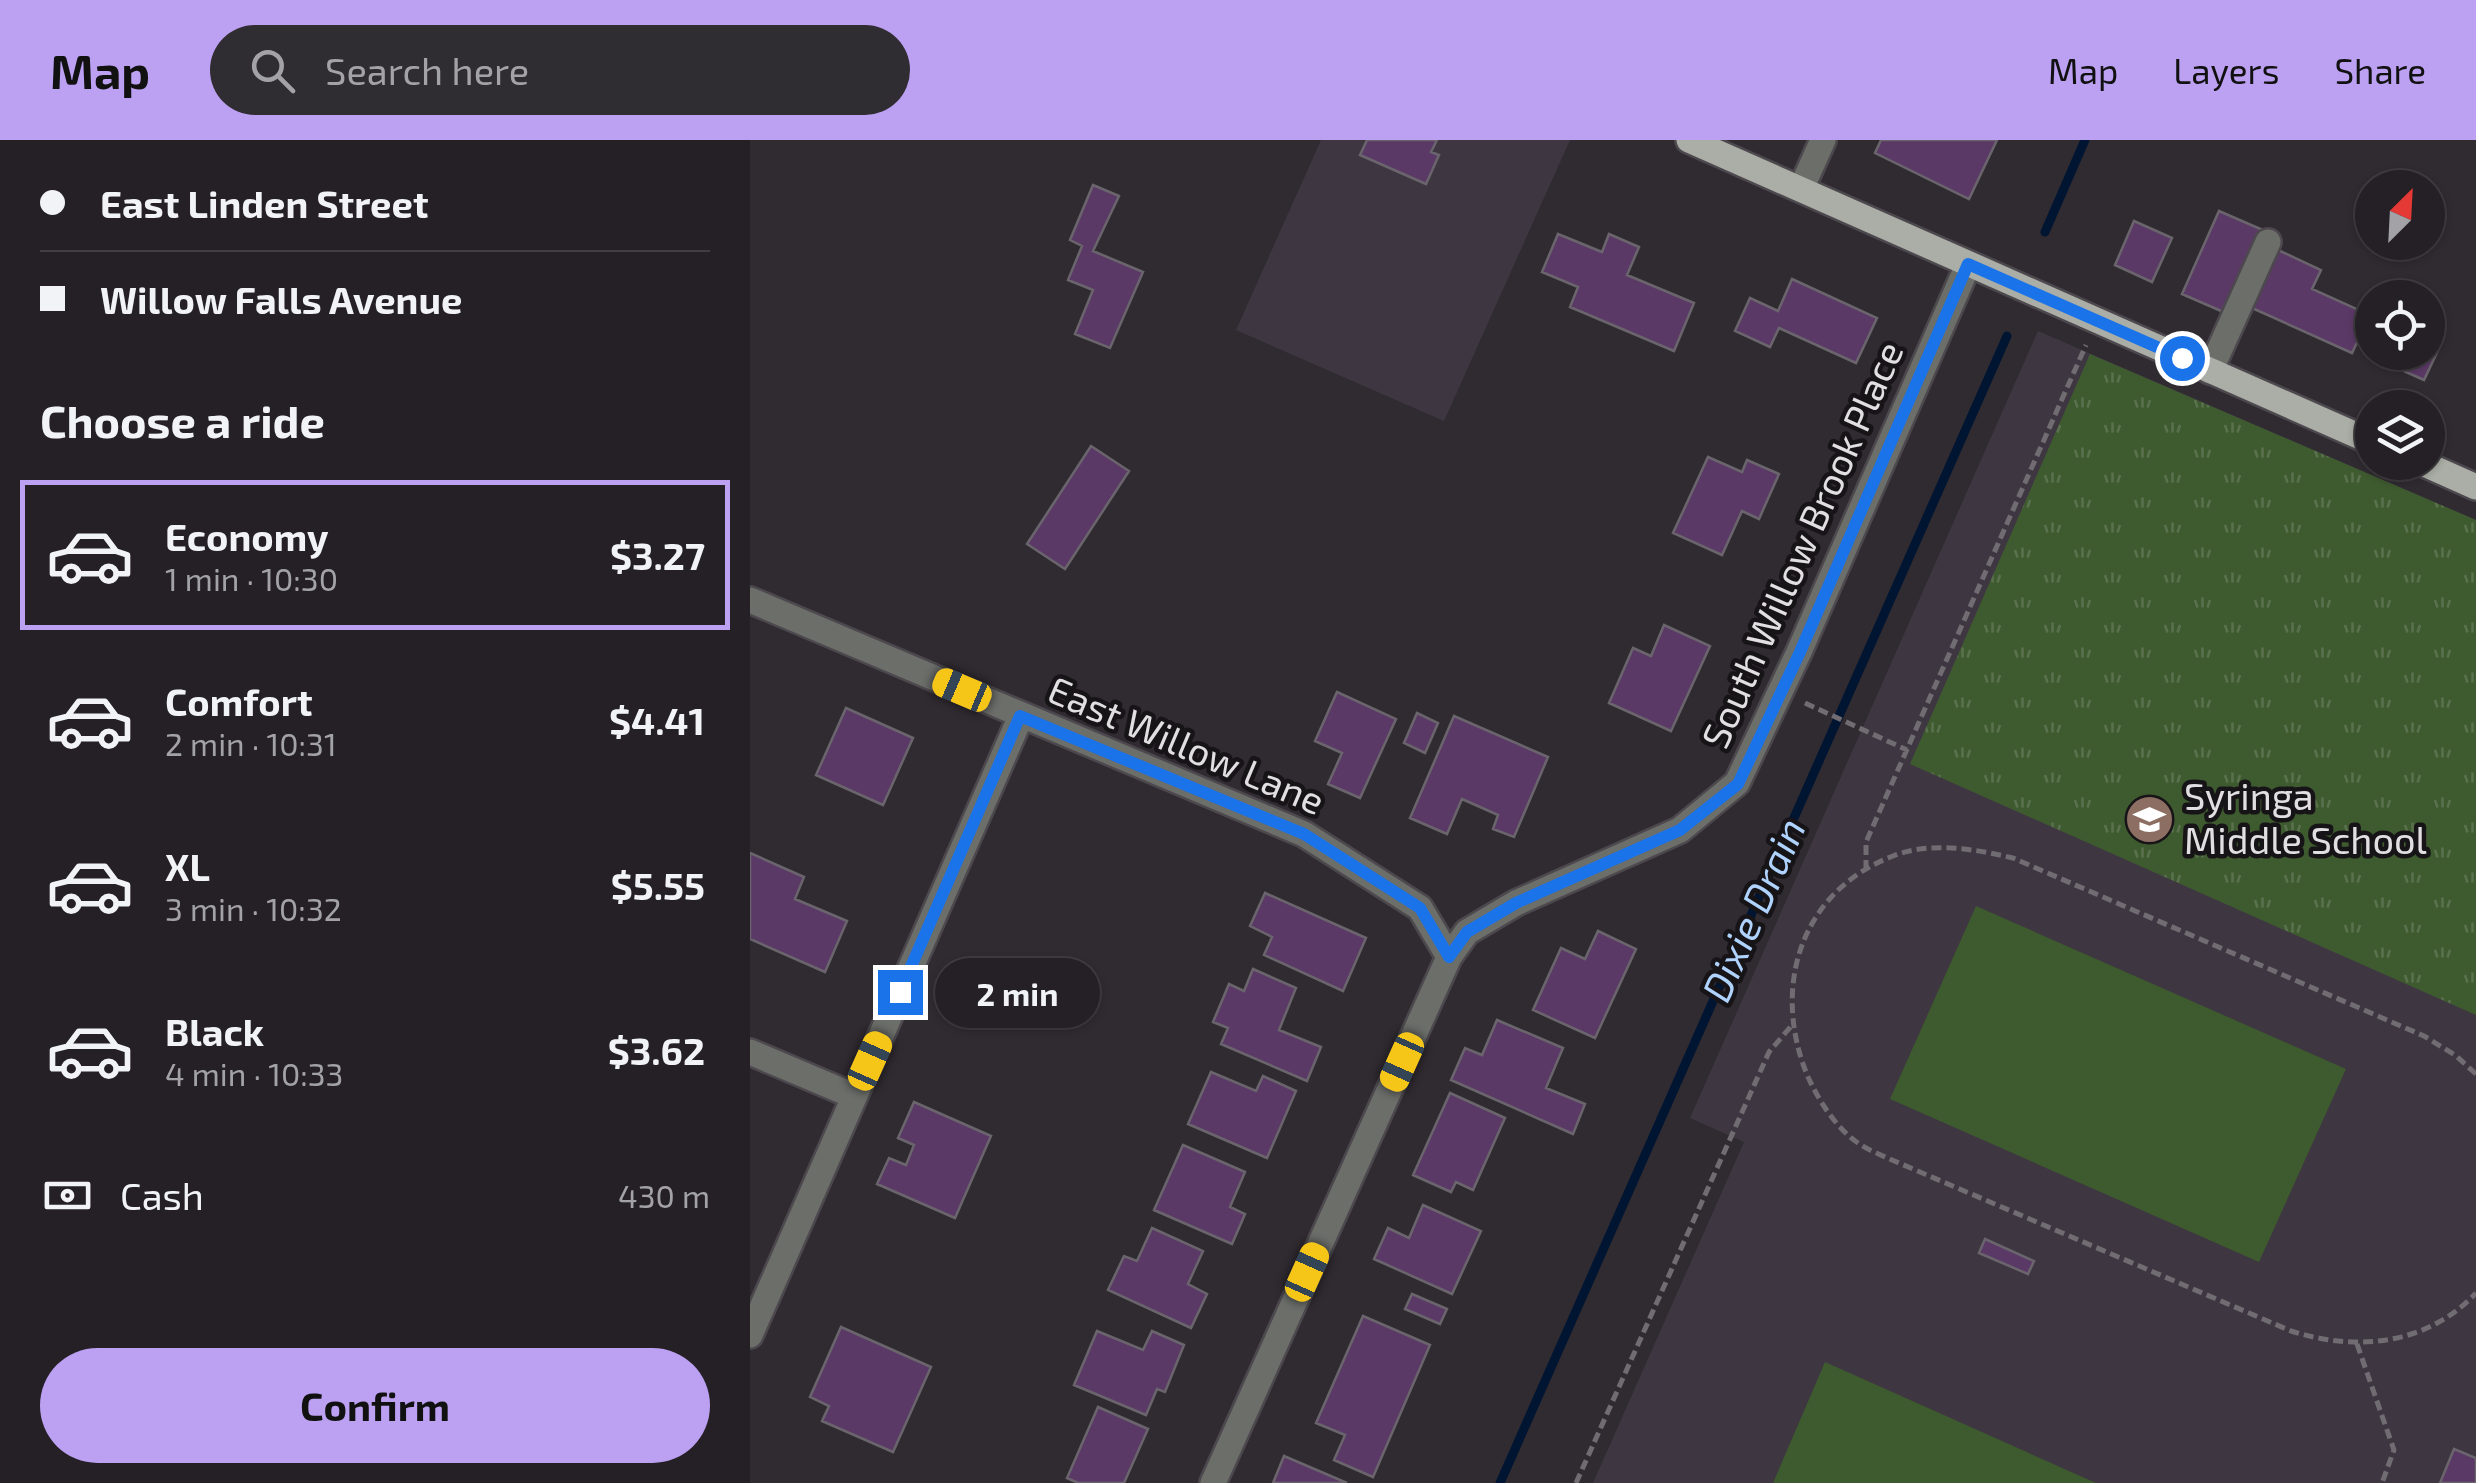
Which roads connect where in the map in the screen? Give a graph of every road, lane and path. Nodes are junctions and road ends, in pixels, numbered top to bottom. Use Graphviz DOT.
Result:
graph roads {
  1 [pos="1689,140"];
  2 [pos="1823,140"];
  3 [pos="1802,189"];
  4 [pos="2268,242"];
  5 [pos="1968,264"];
  6 [pos="2096,321"];
  7 [pos="2210,371"];
  8 [pos="2355,435"];
  9 [pos="2445,473"];
  10 [pos="2476,487"];
  11 [pos="750,600"];
  12 [pos="1814,707"];
  13 [pos="1020,716"];
  14 [pos="1906,750"];
  15 [pos="1866,870"];
  16 [pos="1449,957"];
  17 [pos="1793,1024"];
  18 [pos="750,1052"];
  19 [pos="2476,1074"];
  20 [pos="854,1096"];
  21 [pos="2476,1293"];
  22 [pos="750,1335"];
  23 [pos="2357,1344"];
  24 [pos="1212,1483"];
  25 [pos="1576,1483"];
  26 [pos="2382,1483"];
  1 -- 3 [label="main road"];
  2 -- 3 [label="street"];
  3 -- 5 [label="main road"];
  4 -- 7 [label="street"];
  5 -- 6 [label="main road"];
  5 -- 16 [label="street, South Willow Brook Place"];
  6 -- 7 [label="main road"];
  6 -- 14 [label="path"];
  7 -- 8 [label="main road"];
  9 -- 10 [label="main road"];
  11 -- 13 [label="street, East Willow Lane"];
  12 -- 14 [label="path"];
  13 -- 16 [label="street, East Willow Lane"];
  13 -- 20 [label="street"];
  14 -- 15 [label="path"];
  15 -- 17 [label="path"];
  15 -- 19 [label="path"];
  16 -- 24 [label="street, South Willow Brook Place"];
  17 -- 23 [label="path"];
  17 -- 25 [label="path"];
  18 -- 20 [label="street"];
  20 -- 22 [label="street"];
  21 -- 23 [label="path"];
  23 -- 26 [label="path"];
}
